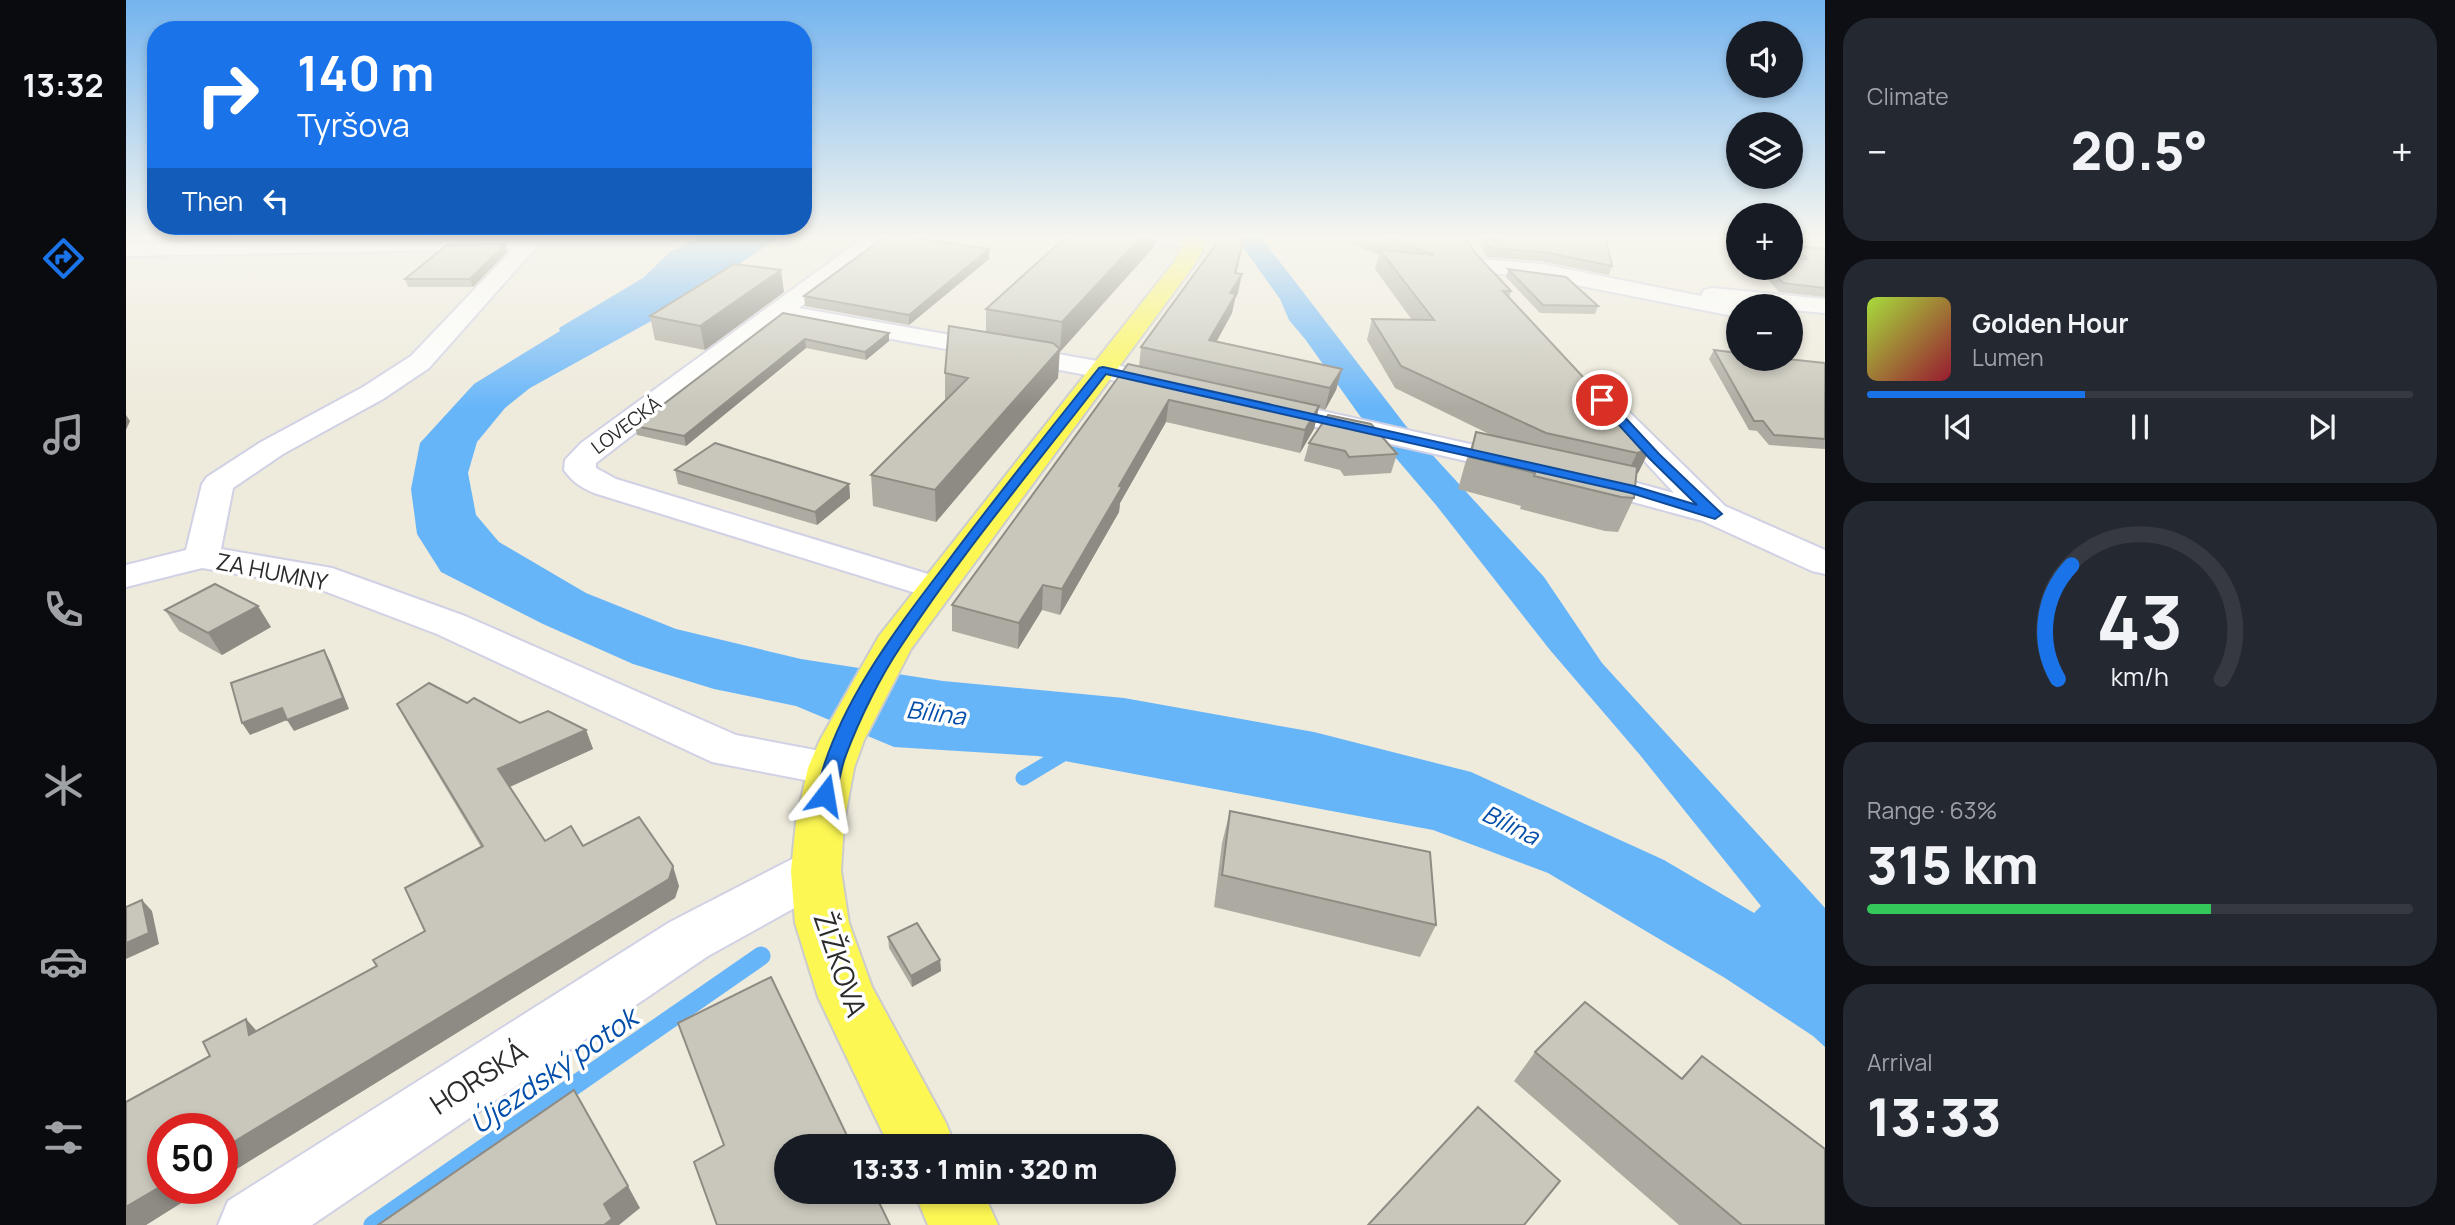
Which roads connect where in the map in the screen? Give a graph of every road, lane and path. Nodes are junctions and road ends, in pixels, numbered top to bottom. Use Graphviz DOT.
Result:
graph roads {
  1 [pos="483,293"];
  2 [pos="802,293"];
  3 [pos="1162,293"];
  4 [pos="1659,293"];
  5 [pos="1695,293"];
  6 [pos="1825,306"];
  7 [pos="1726,308"];
  8 [pos="778,311"];
  9 [pos="1803,322"];
  10 [pos="1825,326"];
  11 [pos="1103,370"];
  12 [pos="1199,392"];
  13 [pos="1598,394"];
  14 [pos="1239,401"];
  15 [pos="1715,514"];
  16 [pos="202,557"];
  17 [pos="1825,563"];
  18 [pos="126,576"];
  19 [pos="935,588"];
  20 [pos="836,754"];
  21 [pos="816,871"];
  22 [pos="917,1134"];
  23 [pos="953,1204"];
  24 [pos="252,1225"];
  25 [pos="964,1225"];
  1 -- 16 [label="street, ZA HUMNY"];
  2 -- 8 [label="street, LOVECKÁ"];
  3 -- 11 [label="main road, ŽIŽKOVA"];
  4 -- 7 [label="street"];
  5 -- 6 [label="street"];
  8 -- 11 [label="street"];
  8 -- 19 [label="street, LOVECKÁ"];
  9 -- 10 [label="street"];
  11 -- 12 [label="street"];
  11 -- 19 [label="main road, ŽIŽKOVA"];
  13 -- 15 [label="street"];
  14 -- 15 [label="street"];
  15 -- 17 [label="street"];
  16 -- 18 [label="street"];
  16 -- 20 [label="street, ZA HUMNY"];
  19 -- 20 [label="main road, ŽIŽKOVA"];
  20 -- 21 [label="main road, ŽIŽKOVA"];
  21 -- 22 [label="main road, ŽIŽKOVA"];
  21 -- 24 [label="street, HORSKÁ"];
  23 -- 25 [label="main road"];
}
